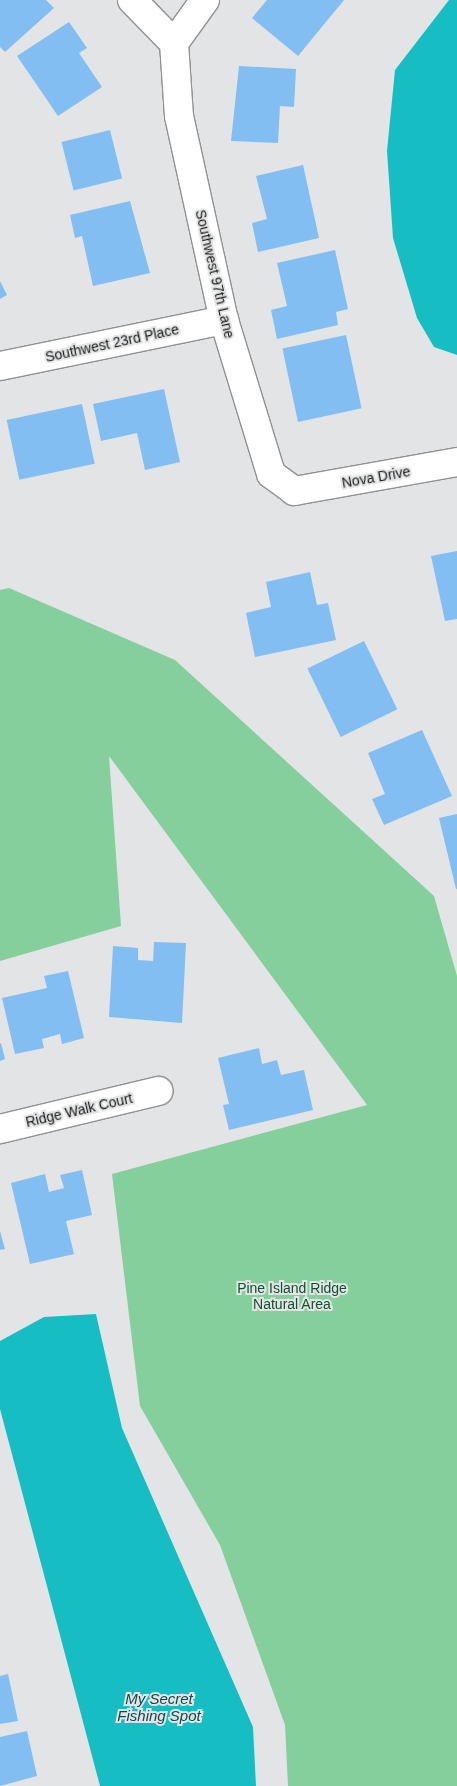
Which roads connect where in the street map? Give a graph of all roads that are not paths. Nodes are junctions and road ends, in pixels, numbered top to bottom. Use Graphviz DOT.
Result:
graph roads {
  1 [pos="132,0"];
  2 [pos="205,0"];
  3 [pos="174,43"];
  4 [pos="224,320"];
  5 [pos="0,366"];
  6 [pos="457,462"];
  7 [pos="294,491"];
  8 [pos="158,1091"];
  9 [pos="0,1129"];
  1 -- 3 [label="street"];
  2 -- 3 [label="street"];
  3 -- 4 [label="street, Southwest 97th Lane"];
  4 -- 5 [label="street, Southwest 23rd Place"];
  4 -- 7 [label="street, Southwest 97th Lane"];
  6 -- 7 [label="street, Nova Drive"];
  8 -- 9 [label="street, Ridge Walk Court"];
}
